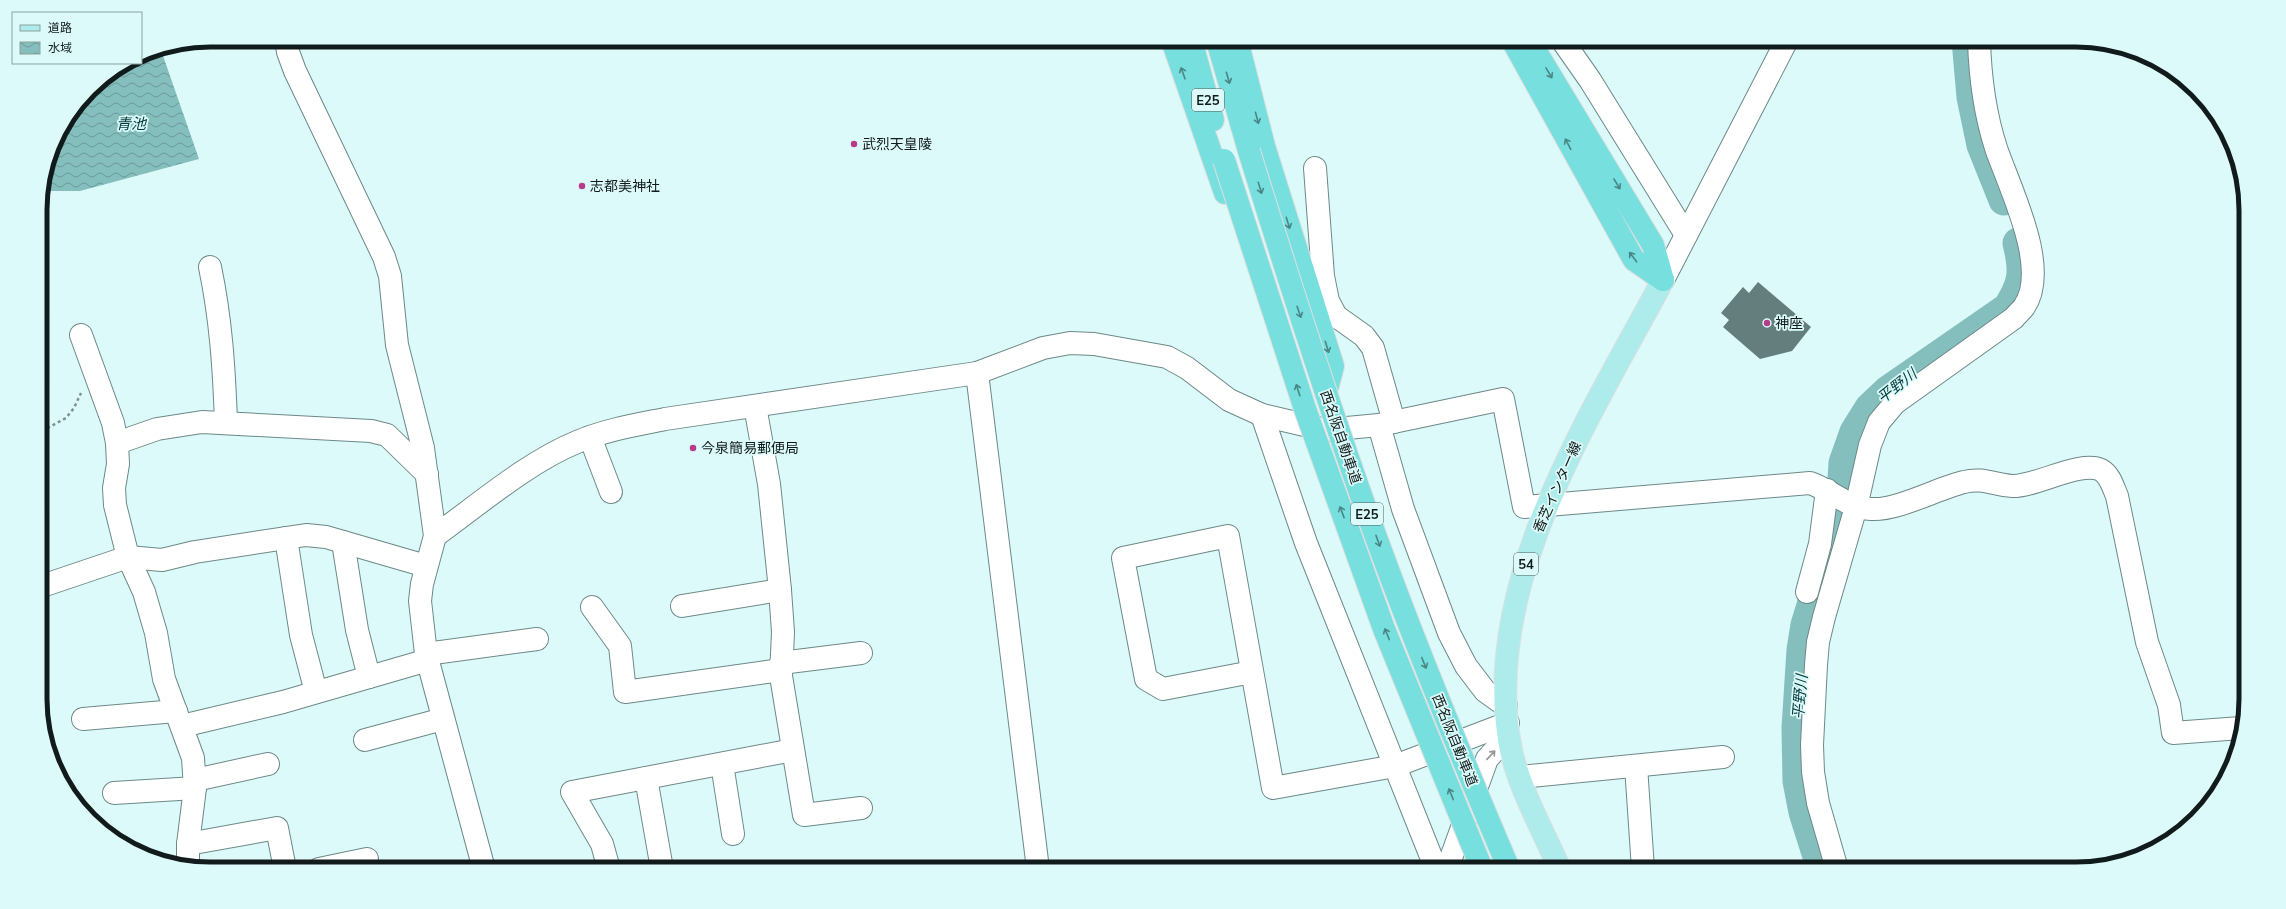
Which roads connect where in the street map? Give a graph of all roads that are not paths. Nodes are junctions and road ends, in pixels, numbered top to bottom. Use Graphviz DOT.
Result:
graph roads {
  1 [pos="287,47"];
  2 [pos="1175,47"];
  3 [pos="1193,47"];
  4 [pos="1220,47"];
  5 [pos="1238,47"];
  6 [pos="1516,47"];
  7 [pos="1533,47"];
  8 [pos="1567,47"];
  9 [pos="1783,47"];
  10 [pos="1980,47"];
  11 [pos="1256,148"];
  12 [pos="1219,161"];
  13 [pos="1315,168"];
  14 [pos="1686,236"];
  15 [pos="210,267"];
  16 [pos="1663,280"];
  17 [pos="81,335"];
  18 [pos="977,373"];
  19 [pos="755,406"];
  20 [pos="1262,415"];
  21 [pos="226,422"];
  22 [pos="1386,424"];
  23 [pos="590,437"];
  24 [pos="117,443"];
  25 [pos="427,474"];
  26 [pos="611,492"];
  27 [pos="1841,498"];
  28 [pos="1547,505"];
  29 [pos="435,536"];
  30 [pos="286,538"];
  31 [pos="343,542"];
  32 [pos="128,556"];
  33 [pos="426,566"];
  34 [pos="47,584"];
  35 [pos="780,590"];
  36 [pos="1807,592"];
  37 [pos="682,606"];
  38 [pos="592,607"];
  39 [pos="536,639"];
  40 [pos="862,653"];
  41 [pos="427,657"];
  42 [pos="781,666"];
  43 [pos="1252,672"];
  44 [pos="369,677"];
  45 [pos="316,692"];
  46 [pos="1507,714"];
  47 [pos="83,719"];
  48 [pos="179,719"];
  49 [pos="442,719"];
  50 [pos="2236,728"];
  51 [pos="365,740"];
  52 [pos="1510,746"];
  53 [pos="793,750"];
  54 [pos="1723,757"];
  55 [pos="268,764"];
  56 [pos="722,764"];
  57 [pos="1395,766"];
  58 [pos="1636,766"];
  59 [pos="1520,777"];
  60 [pos="646,778"];
  61 [pos="195,784"];
  62 [pos="114,793"];
  63 [pos="861,808"];
  64 [pos="733,834"];
  65 [pos="186,859"];
  66 [pos="367,859"];
  67 [pos="284,862"];
  68 [pos="353,862"];
  69 [pos="482,862"];
  70 [pos="607,862"];
  71 [pos="661,862"];
  72 [pos="1037,862"];
  73 [pos="1433,862"];
  74 [pos="1449,862"];
  75 [pos="1479,862"];
  76 [pos="1506,862"];
  77 [pos="1557,862"];
  78 [pos="1643,862"];
  79 [pos="1835,862"];
  1 -- 25 [label="street"];
  12 -- 2 [label="highway, one-way"];
  3 -- 12 [label="highway, 西名阪自動車道 / E25"];
  4 -- 11 [label="highway, 西名阪自動車道 / E25, one-way"];
  5 -- 11 [label="highway, one-way"];
  16 -- 6 [label="highway, one-way"];
  7 -- 16 [label="highway, one-way"];
  8 -- 14 [label="street"];
  9 -- 14 [label="street"];
  10 -- 27 [label="street"];
  11 -- 76 [label="highway, 西名阪自動車道 / E25, one-way, bridge"];
  75 -- 12 [label="highway, 西名阪自動車道 / E25, one-way, bridge"];
  13 -- 22 [label="street"];
  14 -- 16 [label="street"];
  15 -- 21 [label="street"];
  16 -- 28 [label="main road, 香芝インター線 / 54"];
  17 -- 24 [label="street"];
  18 -- 19 [label="street"];
  18 -- 20 [label="street"];
  18 -- 72 [label="street"];
  19 -- 23 [label="street"];
  19 -- 35 [label="street"];
  20 -- 22 [label="street"];
  20 -- 57 [label="street"];
  21 -- 24 [label="street"];
  21 -- 25 [label="street"];
  22 -- 28 [label="street"];
  22 -- 46 [label="street"];
  23 -- 26 [label="street"];
  23 -- 29 [label="street"];
  24 -- 32 [label="street"];
  25 -- 29 [label="street"];
  27 -- 28 [label="street"];
  27 -- 36 [label="street"];
  27 -- 50 [label="street"];
  27 -- 79 [label="street"];
  28 -- 46 [label="main road, 香芝インター線 / 54"];
  29 -- 33 [label="street"];
  30 -- 31 [label="street"];
  30 -- 32 [label="street"];
  30 -- 45 [label="street"];
  31 -- 33 [label="street"];
  31 -- 44 [label="street"];
  32 -- 34 [label="street"];
  32 -- 48 [label="street"];
  33 -- 41 [label="street"];
  35 -- 37 [label="street"];
  35 -- 42 [label="street"];
  38 -- 42 [label="street"];
  39 -- 41 [label="street"];
  40 -- 42 [label="street"];
  41 -- 44 [label="street"];
  41 -- 49 [label="street"];
  42 -- 53 [label="street"];
  43 -- 43 [label="street"];
  43 -- 57 [label="street"];
  44 -- 45 [label="street"];
  45 -- 48 [label="street"];
  46 -- 52 [label="main road, 香芝インター線 / 54"];
  46 -- 57 [label="street"];
  47 -- 48 [label="street"];
  48 -- 61 [label="street"];
  49 -- 51 [label="street"];
  49 -- 69 [label="street"];
  52 -- 59 [label="main road, 香芝インター線 / 54"];
  74 -- 52 [label="street, one-way"];
  53 -- 56 [label="street"];
  53 -- 63 [label="street"];
  54 -- 58 [label="street"];
  55 -- 61 [label="street"];
  56 -- 60 [label="street"];
  56 -- 64 [label="street"];
  57 -- 73 [label="street"];
  58 -- 59 [label="street"];
  58 -- 78 [label="street"];
  59 -- 77 [label="main road, 香芝インター線 / 54"];
  60 -- 70 [label="street"];
  60 -- 71 [label="street"];
  61 -- 62 [label="street"];
  61 -- 65 [label="street"];
  65 -- 67 [label="street"];
  66 -- 68 [label="street"];
}
